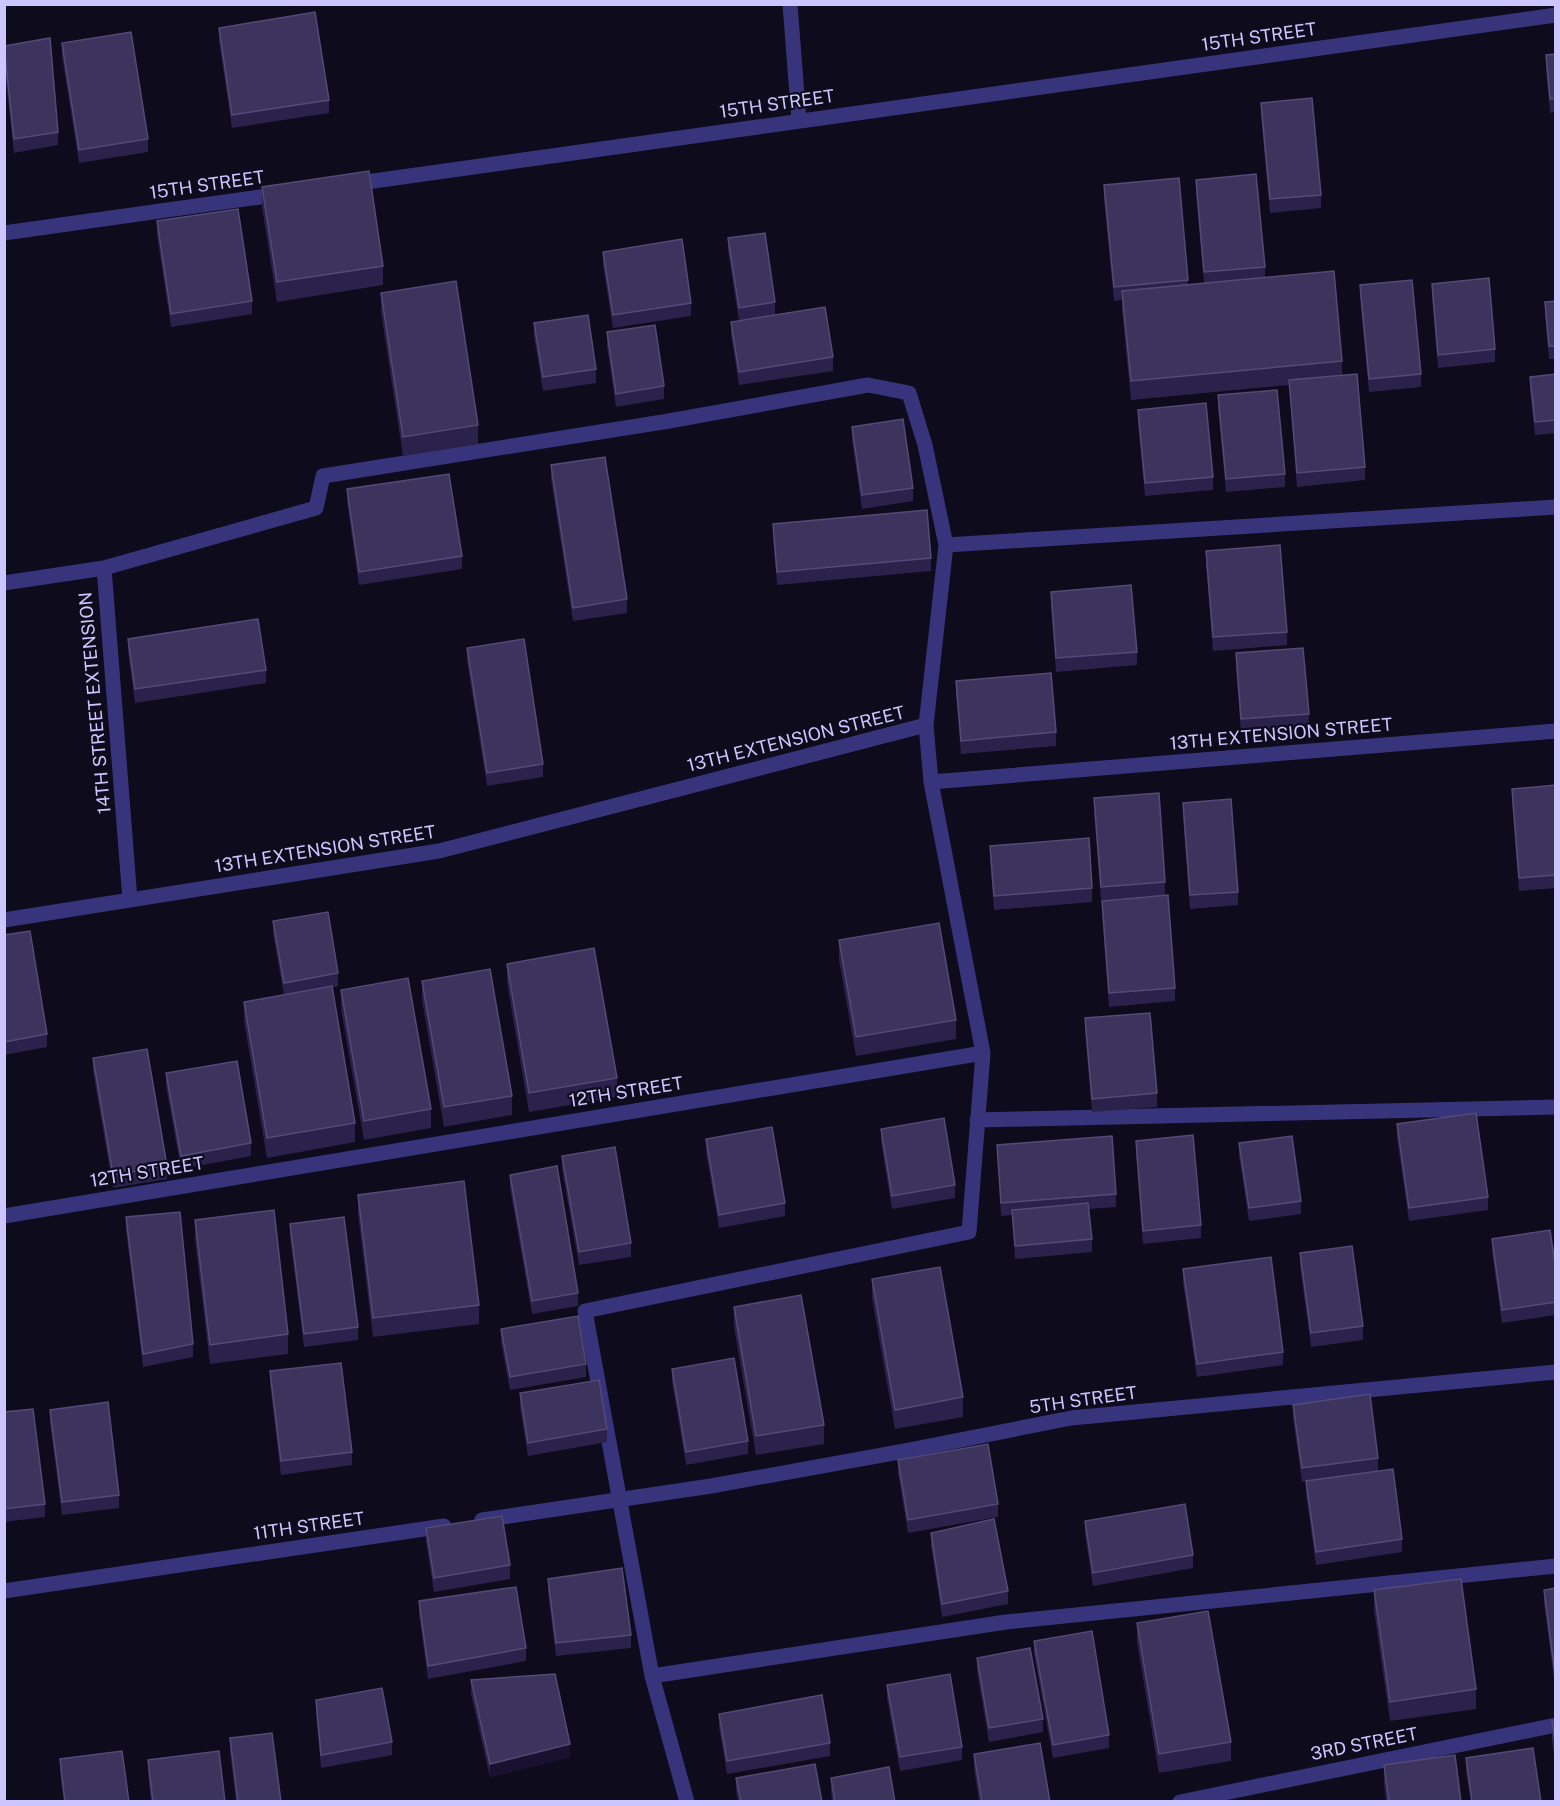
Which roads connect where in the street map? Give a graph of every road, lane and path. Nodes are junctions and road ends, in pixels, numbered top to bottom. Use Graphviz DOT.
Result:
graph roads {
  1 [pos="790,4"];
  2 [pos="1556,15"];
  3 [pos="799,121"];
  4 [pos="337,186"];
  5 [pos="301,191"];
  6 [pos="4,233"];
  7 [pos="1556,507"];
  8 [pos="946,545"];
  9 [pos="104,568"];
  10 [pos="4,583"];
  11 [pos="926,725"];
  12 [pos="1556,731"];
  13 [pos="931,782"];
  14 [pos="130,900"];
  15 [pos="4,920"];
  16 [pos="983,1053"];
  17 [pos="1556,1107"];
  18 [pos="977,1120"];
  19 [pos="4,1216"];
  20 [pos="1556,1372"];
  21 [pos="620,1500"];
  22 [pos="1556,1566"];
  23 [pos="4,1591"];
  24 [pos="652,1676"];
  25 [pos="1556,1725"];
  26 [pos="687,1802"];
  27 [pos="1180,1802"];
  1 -- 3 [label="street"];
  2 -- 3 [label="street, 15TH STREET"];
  3 -- 4 [label="street, 15TH STREET"];
  5 -- 6 [label="street, 15TH STREET"];
  7 -- 8 [label="street"];
  8 -- 9 [label="street"];
  8 -- 11 [label="street"];
  9 -- 10 [label="street, 14TH STREET EXTENSION"];
  9 -- 14 [label="street, 14TH STREET EXTENSION"];
  11 -- 13 [label="street, 13TH EXTENSION STREET"];
  11 -- 14 [label="street, 13TH EXTENSION STREET"];
  12 -- 13 [label="street, 13TH EXTENSION STREET"];
  13 -- 16 [label="street"];
  14 -- 15 [label="street, 13TH EXTENSION STREET"];
  16 -- 18 [label="street"];
  16 -- 19 [label="street, 12TH STREET"];
  17 -- 18 [label="street"];
  18 -- 21 [label="street"];
  20 -- 21 [label="street, 5TH STREET"];
  21 -- 23 [label="street, 11TH STREET"];
  21 -- 24 [label="street"];
  22 -- 24 [label="street"];
  24 -- 26 [label="street"];
  25 -- 27 [label="street, 3RD STREET"];
}
